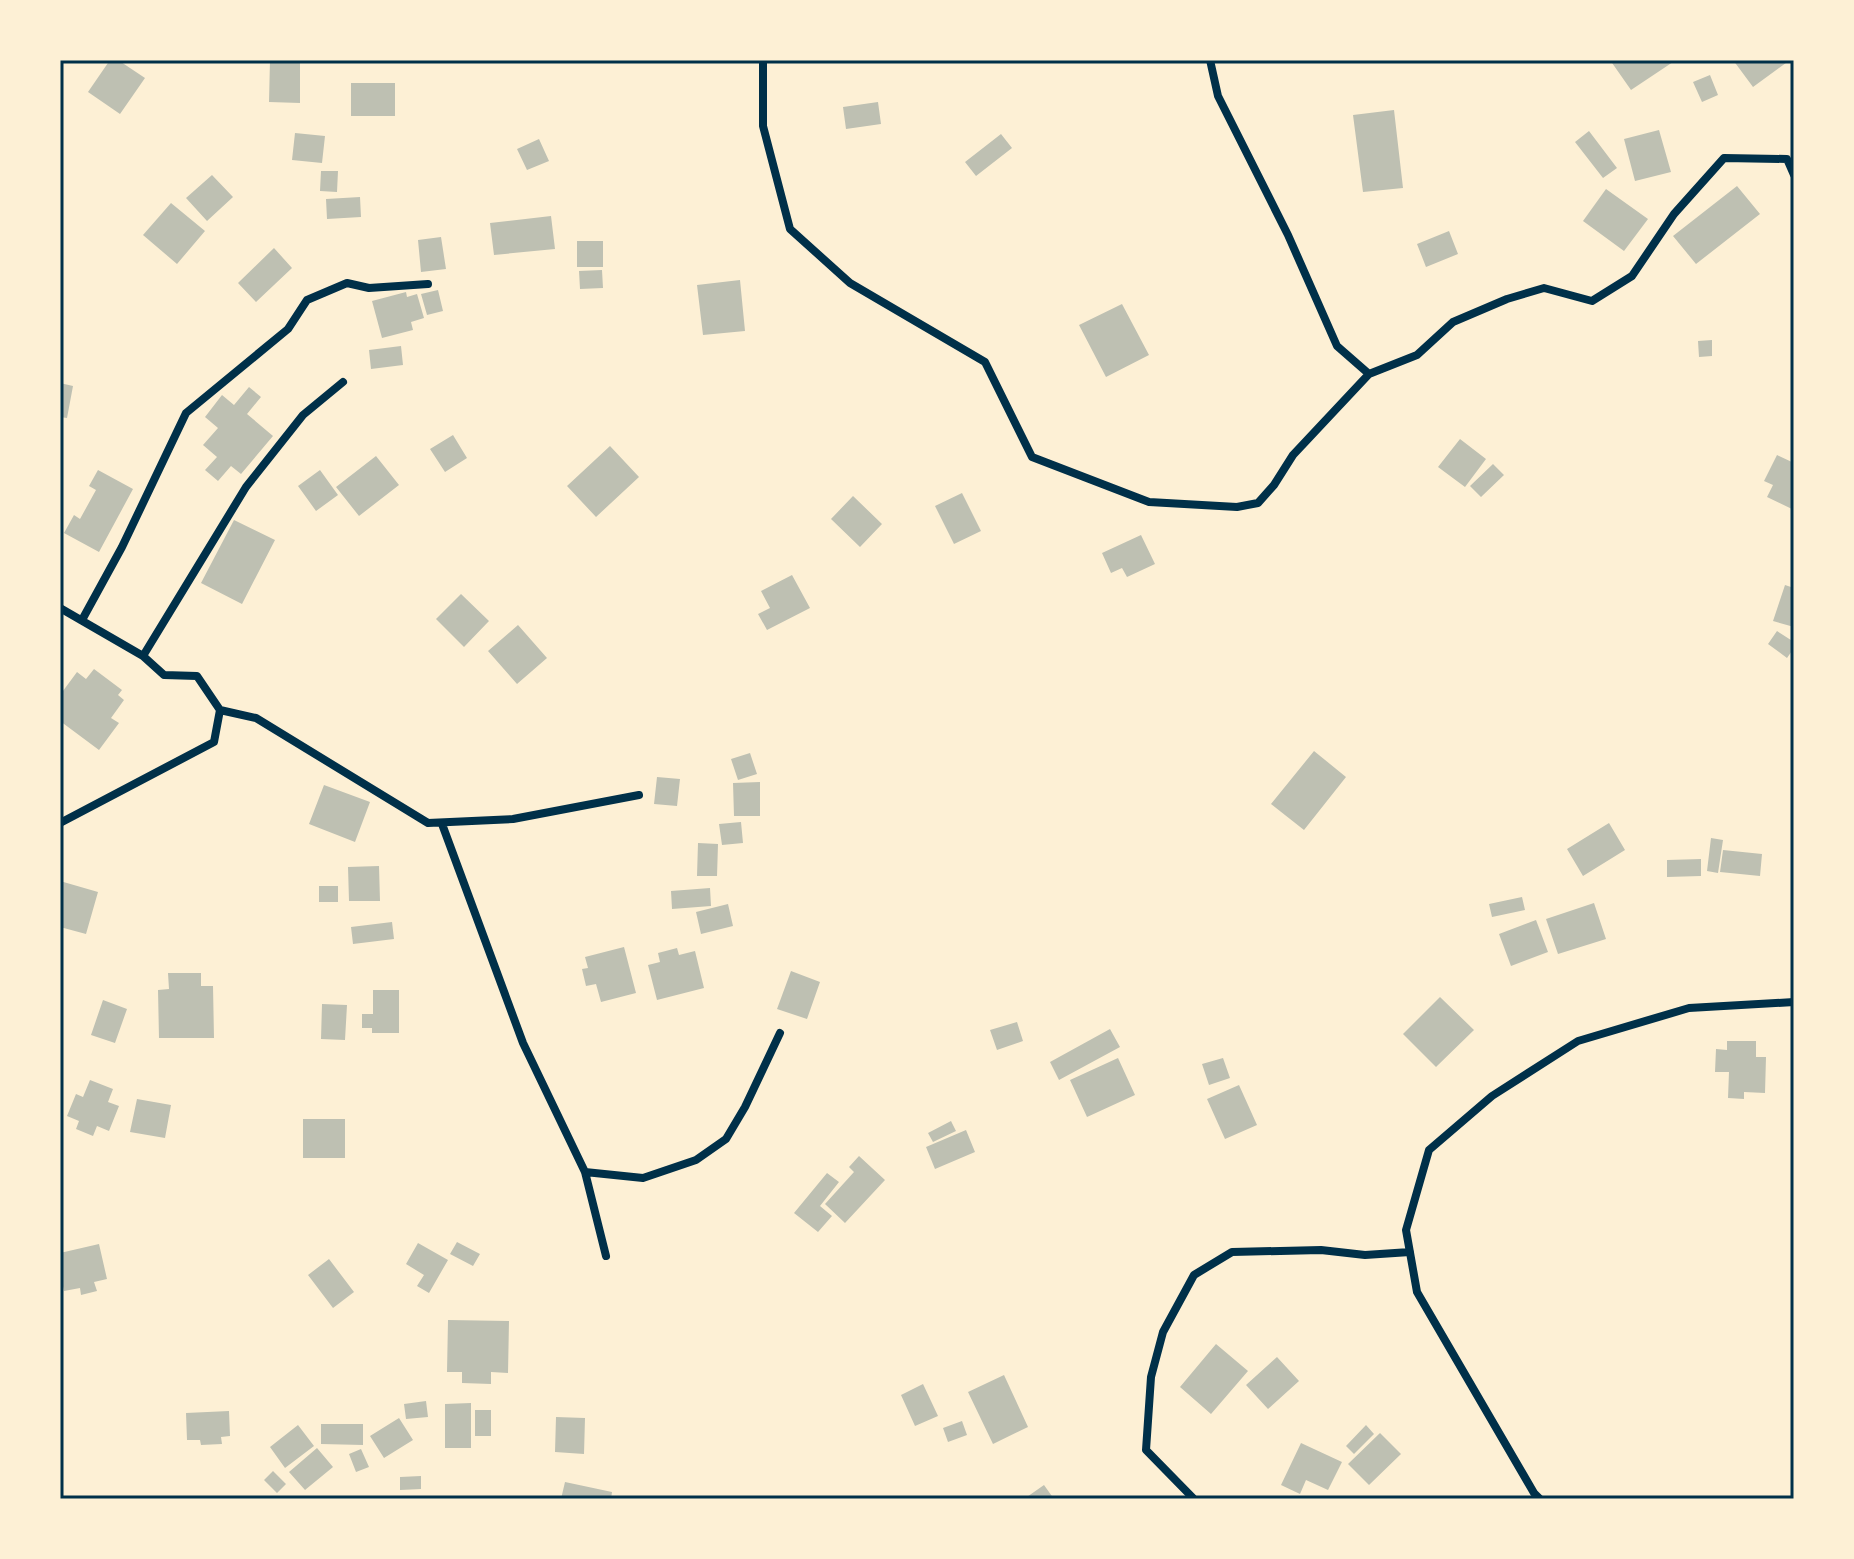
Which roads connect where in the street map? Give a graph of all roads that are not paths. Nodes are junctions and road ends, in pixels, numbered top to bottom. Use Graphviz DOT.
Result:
graph roads {
  1 [pos="763,60"];
  2 [pos="1210,60"];
  3 [pos="1794,150"];
  4 [pos="1787,159"];
  5 [pos="1794,175"];
  6 [pos="428,284"];
  7 [pos="1369,374"];
  8 [pos="343,382"];
  9 [pos="60,608"];
  10 [pos="82,620"];
  11 [pos="143,656"];
  12 [pos="220,710"];
  13 [pos="639,795"];
  14 [pos="60,823"];
  15 [pos="442,824"];
  16 [pos="1794,1002"];
  17 [pos="780,1033"];
  18 [pos="585,1172"];
  19 [pos="1410,1252"];
  20 [pos="606,1256"];
  21 [pos="1193,1498"];
  22 [pos="1540,1499"];
  1 -- 7 [label="street"];
  2 -- 7 [label="street"];
  3 -- 4 [label="street"];
  4 -- 5 [label="street"];
  4 -- 7 [label="street"];
  6 -- 10 [label="street"];
  8 -- 11 [label="street"];
  9 -- 10 [label="street"];
  10 -- 11 [label="street"];
  11 -- 12 [label="street"];
  12 -- 14 [label="street"];
  12 -- 15 [label="street"];
  13 -- 15 [label="street"];
  15 -- 18 [label="street"];
  16 -- 19 [label="street"];
  17 -- 18 [label="street"];
  18 -- 20 [label="street"];
  19 -- 21 [label="street"];
  19 -- 22 [label="street"];
}
